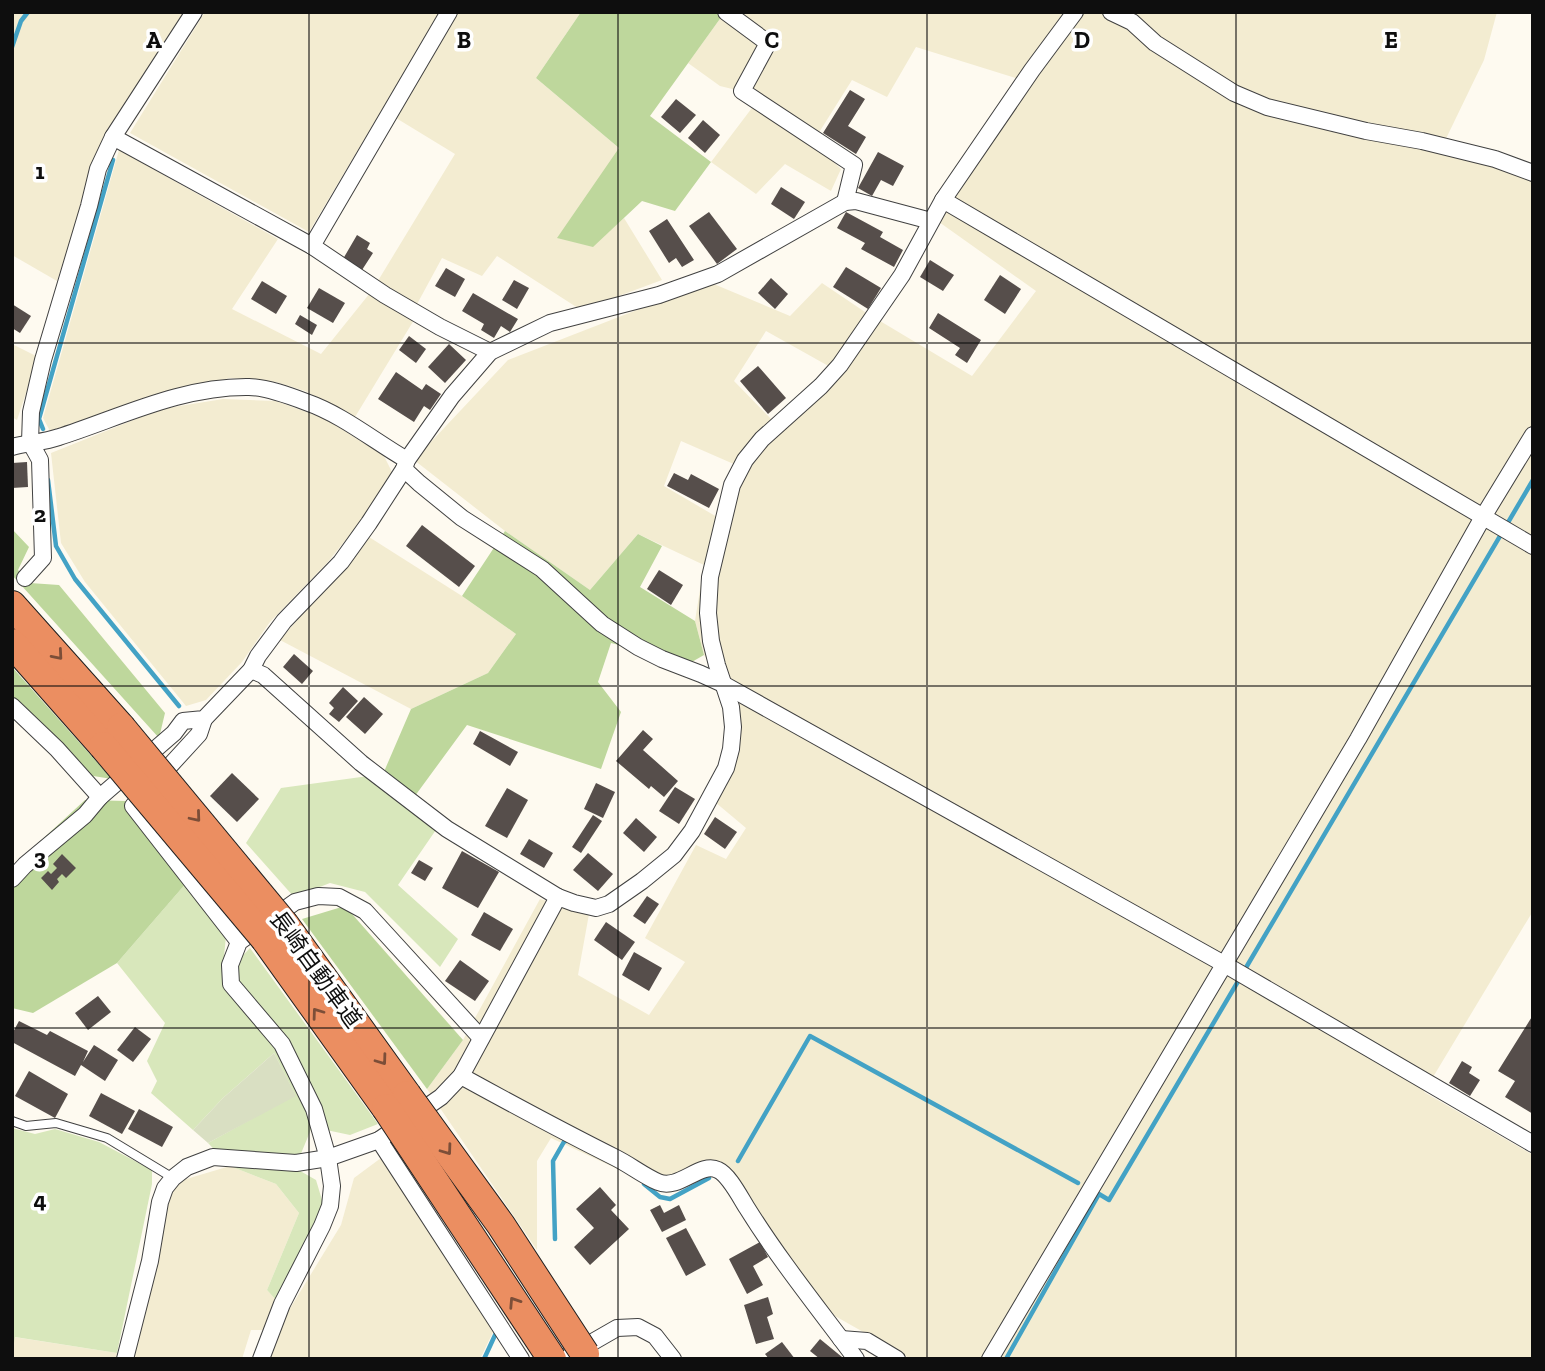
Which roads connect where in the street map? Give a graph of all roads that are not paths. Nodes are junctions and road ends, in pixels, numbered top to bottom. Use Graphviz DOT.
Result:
graph roads {
  1 [pos="194,12"];
  2 [pos="449,12"];
  3 [pos="726,12"];
  4 [pos="1075,12"];
  5 [pos="1111,12"];
  6 [pos="113,136"];
  7 [pos="1533,173"];
  8 [pos="943,200"];
  9 [pos="845,202"];
  10 [pos="931,221"];
  11 [pos="312,246"];
  12 [pos="490,352"];
  13 [pos="1533,435"];
  14 [pos="30,442"];
  15 [pos="12,447"];
  16 [pos="406,465"];
  17 [pos="1483,517"];
  18 [pos="1533,546"];
  19 [pos="25,578"];
  20 [pos="12,605"];
  21 [pos="12,643"];
  22 [pos="251,670"];
  23 [pos="723,684"];
  24 [pos="12,706"];
  25 [pos="204,719"];
  26 [pos="112,736"];
  27 [pos="100,797"];
  28 [pos="18,860"];
  29 [pos="12,879"];
  30 [pos="558,897"];
  31 [pos="263,935"];
  32 [pos="1224,964"];
  33 [pos="481,1038"];
  34 [pos="461,1076"];
  35 [pos="396,1101"];
  36 [pos="12,1121"];
  37 [pos="379,1140"];
  38 [pos="1533,1144"];
  39 [pos="328,1158"];
  40 [pos="173,1178"];
  41 [pos="841,1339"];
  42 [pos="579,1357"];
  43 [pos="125,1359"];
  44 [pos="261,1359"];
  45 [pos="521,1359"];
  46 [pos="552,1359"];
  47 [pos="673,1359"];
  48 [pos="856,1359"];
  49 [pos="897,1359"];
  50 [pos="990,1359"];
  1 -- 6 [label="street"];
  2 -- 11 [label="street"];
  3 -- 9 [label="street"];
  4 -- 8 [label="street"];
  5 -- 7 [label="street"];
  6 -- 11 [label="street"];
  6 -- 14 [label="street"];
  8 -- 10 [label="street"];
  8 -- 17 [label="street"];
  9 -- 10 [label="street"];
  9 -- 12 [label="street"];
  10 -- 23 [label="street"];
  11 -- 12 [label="street"];
  12 -- 16 [label="street"];
  13 -- 17 [label="street"];
  14 -- 15 [label="street"];
  14 -- 16 [label="street"];
  14 -- 19 [label="street"];
  16 -- 22 [label="street"];
  16 -- 23 [label="street"];
  17 -- 18 [label="street"];
  17 -- 32 [label="street"];
  20 -- 26 [label="highway, 長崎自動車道, one-way"];
  21 -- 26 [label="highway, 長崎自動車道"];
  22 -- 25 [label="street"];
  22 -- 30 [label="street"];
  23 -- 30 [label="street"];
  23 -- 32 [label="street"];
  24 -- 27 [label="street"];
  25 -- 27 [label="street"];
  25 -- 31 [label="street"];
  26 -- 31 [label="highway, 長崎自動車道, bridge"];
  27 -- 28 [label="street"];
  28 -- 29 [label="street"];
  30 -- 33 [label="street"];
  31 -- 33 [label="street"];
  31 -- 35 [label="highway, 長崎自動車道"];
  31 -- 39 [label="street"];
  32 -- 38 [label="street"];
  32 -- 50 [label="street"];
  33 -- 34 [label="street"];
  34 -- 37 [label="street"];
  34 -- 41 [label="street"];
  35 -- 42 [label="highway, 長崎自動車道, one-way, bridge"];
  46 -- 35 [label="highway, 長崎自動車道, one-way, bridge"];
  36 -- 40 [label="lane"];
  37 -- 39 [label="street"];
  37 -- 45 [label="street"];
  39 -- 40 [label="street"];
  39 -- 44 [label="street"];
  40 -- 43 [label="street"];
  41 -- 48 [label="street"];
  41 -- 49 [label="street"];
  42 -- 47 [label="street"];
}
